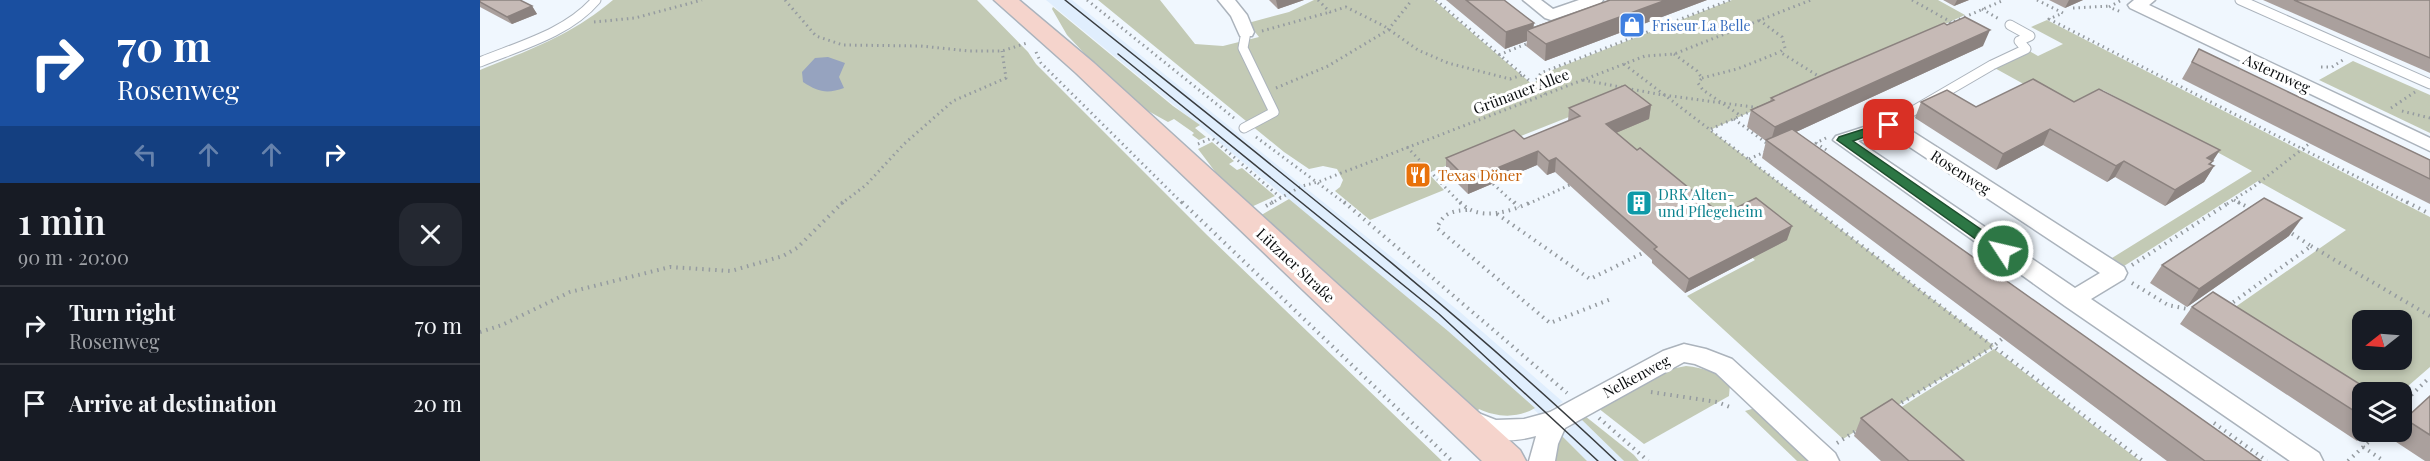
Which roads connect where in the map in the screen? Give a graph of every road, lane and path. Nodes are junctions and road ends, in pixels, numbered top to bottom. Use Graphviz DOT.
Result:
graph roads {
  1 [pos="596,0"];
  2 [pos="702,0"];
  3 [pos="785,0"];
  4 [pos="1005,0"];
  5 [pos="1028,0"];
  6 [pos="1087,0"];
  7 [pos="1226,0"];
  8 [pos="1318,0"];
  9 [pos="1412,0"];
  10 [pos="1436,0"];
  11 [pos="1531,0"];
  12 [pos="1595,0"];
  13 [pos="1730,0"];
  14 [pos="1811,0"];
  15 [pos="1912,0"];
  16 [pos="2004,0"];
  17 [pos="2037,0"];
  18 [pos="2240,0"];
  19 [pos="2142,3"];
  20 [pos="2073,8"];
  21 [pos="2068,10"];
  22 [pos="1330,12"];
  23 [pos="2063,13"];
  24 [pos="1551,15"];
  25 [pos="1759,20"];
  26 [pos="570,21"];
  27 [pos="1949,23"];
  28 [pos="2010,25"];
  29 [pos="1937,29"];
  30 [pos="1388,30"];
  31 [pos="1957,30"];
  32 [pos="1246,32"];
  33 [pos="1019,35"];
  34 [pos="1027,43"];
  35 [pos="1002,51"];
  36 [pos="1780,52"];
  37 [pos="1674,54"];
  38 [pos="1499,55"];
  39 [pos="480,62"];
  40 [pos="1624,64"];
  41 [pos="1085,68"];
  42 [pos="1522,75"];
  43 [pos="1702,78"];
  44 [pos="1583,80"];
  45 [pos="2429,83"];
  46 [pos="1533,84"];
  47 [pos="1813,84"];
  48 [pos="1265,93"];
  49 [pos="1545,94"];
  50 [pos="1663,95"];
  51 [pos="1722,102"];
  52 [pos="1741,116"];
  53 [pos="2430,118"];
  54 [pos="1734,119"];
  55 [pos="1889,125"];
  56 [pos="1244,128"];
  57 [pos="1711,129"];
  58 [pos="1192,139"];
  59 [pos="1843,140"];
  60 [pos="1805,142"];
  61 [pos="2310,143"];
  62 [pos="2430,145"];
  63 [pos="1407,147"];
  64 [pos="2303,149"];
  65 [pos="1749,159"];
  66 [pos="1318,182"];
  67 [pos="1578,182"];
  68 [pos="1493,184"];
  69 [pos="1281,198"];
  70 [pos="2234,200"];
  71 [pos="1519,208"];
  72 [pos="1467,210"];
  73 [pos="1497,214"];
  74 [pos="2430,214"];
  75 [pos="2263,216"];
  76 [pos="1245,218"];
  77 [pos="2279,225"];
  78 [pos="1656,246"];
  79 [pos="2311,246"];
  80 [pos="2116,273"];
  81 [pos="1611,299"];
  82 [pos="2073,300"];
  83 [pos="2192,310"];
  84 [pos="2234,315"];
  85 [pos="2430,316"];
  86 [pos="480,332"];
  87 [pos="2003,338"];
  88 [pos="1994,346"];
  89 [pos="2430,377"];
  90 [pos="1615,386"];
  91 [pos="2412,394"];
  92 [pos="1574,399"];
  93 [pos="1730,406"];
  94 [pos="1896,406"];
  95 [pos="1452,411"];
  96 [pos="1591,412"];
  97 [pos="1886,412"];
  98 [pos="1905,414"];
  99 [pos="1556,421"];
  100 [pos="1867,424"];
  101 [pos="2368,442"];
  102 [pos="2363,447"];
  103 [pos="1822,458"];
  104 [pos="1452,461"];
  105 [pos="1507,461"];
  106 [pos="1542,461"];
  107 [pos="1648,461"];
  108 [pos="2143,461"];
  109 [pos="2310,461"];
  110 [pos="2348,461"];
  111 [pos="2384,461"];
  1 -- 26 [label="lane"];
  2 -- 26 [label="path"];
  3 -- 35 [label="path"];
  4 -- 41 [label="main road, Lützner Straße"];
  5 -- 41 [label="main road, Lützner Straße"];
  6 -- 56 [label="path"];
  7 -- 32 [label="street"];
  8 -- 22 [label="path"];
  9 -- 30 [label="path"];
  10 -- 38 [label="path"];
  11 -- 24 [label="street"];
  12 -- 24 [label="street"];
  13 -- 46 [label="path"];
  14 -- 25 [label="path, Grünauer Allee"];
  15 -- 27 [label="path"];
  16 -- 27 [label="path"];
  17 -- 23 [label="path"];
  18 -- 45 [label="lane"];
  19 -- 20 [label="path"];
  19 -- 62 [label="street, Asternweg"];
  21 -- 23 [label="path"];
  22 -- 30 [label="path"];
  22 -- 32 [label="path"];
  23 -- 64 [label="path"];
  24 -- 38 [label="path"];
  25 -- 36 [label="path"];
  25 -- 37 [label="path, Grünauer Allee"];
  26 -- 39 [label="lane"];
  27 -- 29 [label="path"];
  27 -- 31 [label="path"];
  28 -- 55 [label="lane"];
  30 -- 42 [label="path"];
  30 -- 48 [label="path"];
  32 -- 48 [label="lane"];
  33 -- 34 [label="path"];
  34 -- 35 [label="path"];
  34 -- 104 [label="path"];
  35 -- 86 [label="path"];
  36 -- 43 [label="path"];
  36 -- 47 [label="path"];
  37 -- 40 [label="path, Grünauer Allee"];
  37 -- 43 [label="path"];
  38 -- 42 [label="path"];
  40 -- 44 [label="path, Grünauer Allee"];
  40 -- 50 [label="path"];
  41 -- 76 [label="main road, Lützner Straße"];
  42 -- 46 [label="path"];
  43 -- 51 [label="path"];
  44 -- 49 [label="path, Grünauer Allee"];
  44 -- 50 [label="path"];
  45 -- 53 [label="path"];
  46 -- 49 [label="path"];
  48 -- 56 [label="lane"];
  49 -- 63 [label="path, Grünauer Allee"];
  50 -- 51 [label="path"];
  50 -- 57 [label="path"];
  51 -- 52 [label="path"];
  51 -- 52 [label="path"];
  52 -- 54 [label="path"];
  54 -- 57 [label="path"];
  54 -- 65 [label="path"];
  55 -- 59 [label="street"];
  55 -- 80 [label="street, Rosenweg"];
  56 -- 66 [label="path"];
  57 -- 65 [label="path"];
  58 -- 69 [label="path"];
  59 -- 60 [label="path"];
  59 -- 82 [label="street"];
  61 -- 64 [label="path"];
  63 -- 66 [label="path, Grünauer Allee"];
  63 -- 72 [label="path"];
  64 -- 70 [label="path"];
  64 -- 74 [label="path"];
  65 -- 88 [label="path"];
  66 -- 69 [label="path, Grünauer Allee"];
  66 -- 92 [label="path"];
  67 -- 71 [label="path"];
  68 -- 71 [label="path"];
  69 -- 76 [label="path, Grünauer Allee"];
  70 -- 75 [label="path"];
  70 -- 80 [label="path"];
  71 -- 73 [label="path"];
  72 -- 73 [label="path"];
  72 -- 81 [label="path"];
  73 -- 78 [label="path"];
  76 -- 95 [label="main road, Lützner Straße"];
  77 -- 79 [label="path"];
  79 -- 84 [label="path"];
  79 -- 85 [label="path"];
  80 -- 82 [label="street"];
  80 -- 83 [label="path"];
  82 -- 109 [label="street"];
  87 -- 88 [label="path"];
  88 -- 94 [label="path"];
  88 -- 108 [label="path"];
  89 -- 91 [label="path"];
  90 -- 93 [label="path"];
  90 -- 99 [label="street, Nelkenweg"];
  90 -- 103 [label="street, Nelkenweg"];
  94 -- 97 [label="path"];
  94 -- 98 [label="path"];
  95 -- 99 [label="street, Nelkenweg"];
  95 -- 105 [label="main road, Lützner Straße"];
  96 -- 107 [label="path"];
  99 -- 106 [label="street"];
  100 -- 103 [label="path"];
  101 -- 102 [label="path"];
  102 -- 110 [label="path"];
  102 -- 111 [label="path"];
}
